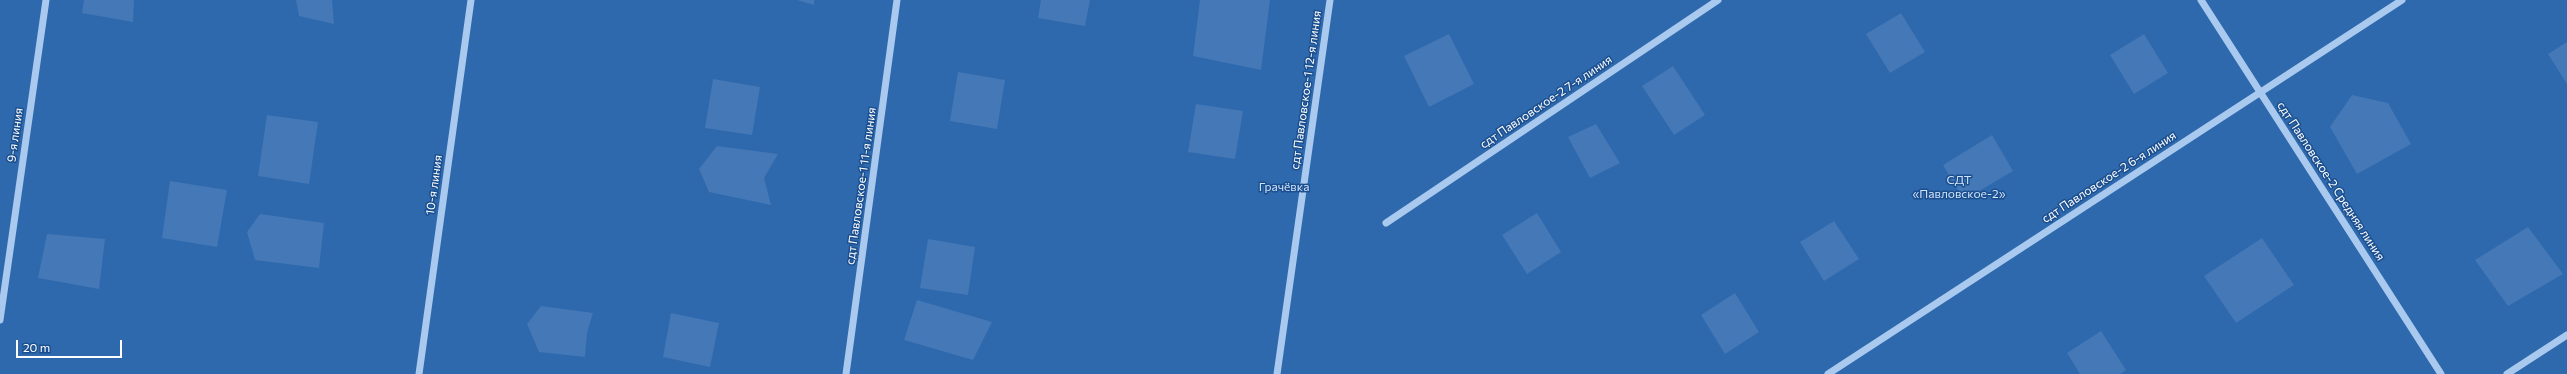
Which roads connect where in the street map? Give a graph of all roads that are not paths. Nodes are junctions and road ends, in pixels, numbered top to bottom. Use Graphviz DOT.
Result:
graph roads {
  1 [pos="46,0"];
  2 [pos="471,0"];
  3 [pos="897,0"];
  4 [pos="1330,0"];
  5 [pos="1718,0"];
  6 [pos="2201,0"];
  7 [pos="2402,0"];
  8 [pos="2260,91"];
  9 [pos="1386,223"];
  10 [pos="0,320"];
  11 [pos="2567,335"];
  12 [pos="419,374"];
  13 [pos="846,374"];
  14 [pos="1277,374"];
  15 [pos="1828,374"];
  16 [pos="2442,374"];
  17 [pos="2507,374"];
  1 -- 10 [label="street, 9-я линия"];
  2 -- 12 [label="street, 10-я линия"];
  3 -- 13 [label="street, сдт Павловское-1 11-я линия"];
  4 -- 14 [label="street, сдт Павловское-1 12-я линия"];
  5 -- 9 [label="street, сдт Павловское-2 7-я линия"];
  6 -- 8 [label="street, сдт Павловское-2 Средняя линия"];
  7 -- 8 [label="street, сдт Павловское-2 6-я линия"];
  8 -- 15 [label="street, сдт Павловское-2 6-я линия"];
  8 -- 16 [label="street, сдт Павловское-2 Средняя линия"];
  11 -- 17 [label="street"];
}
